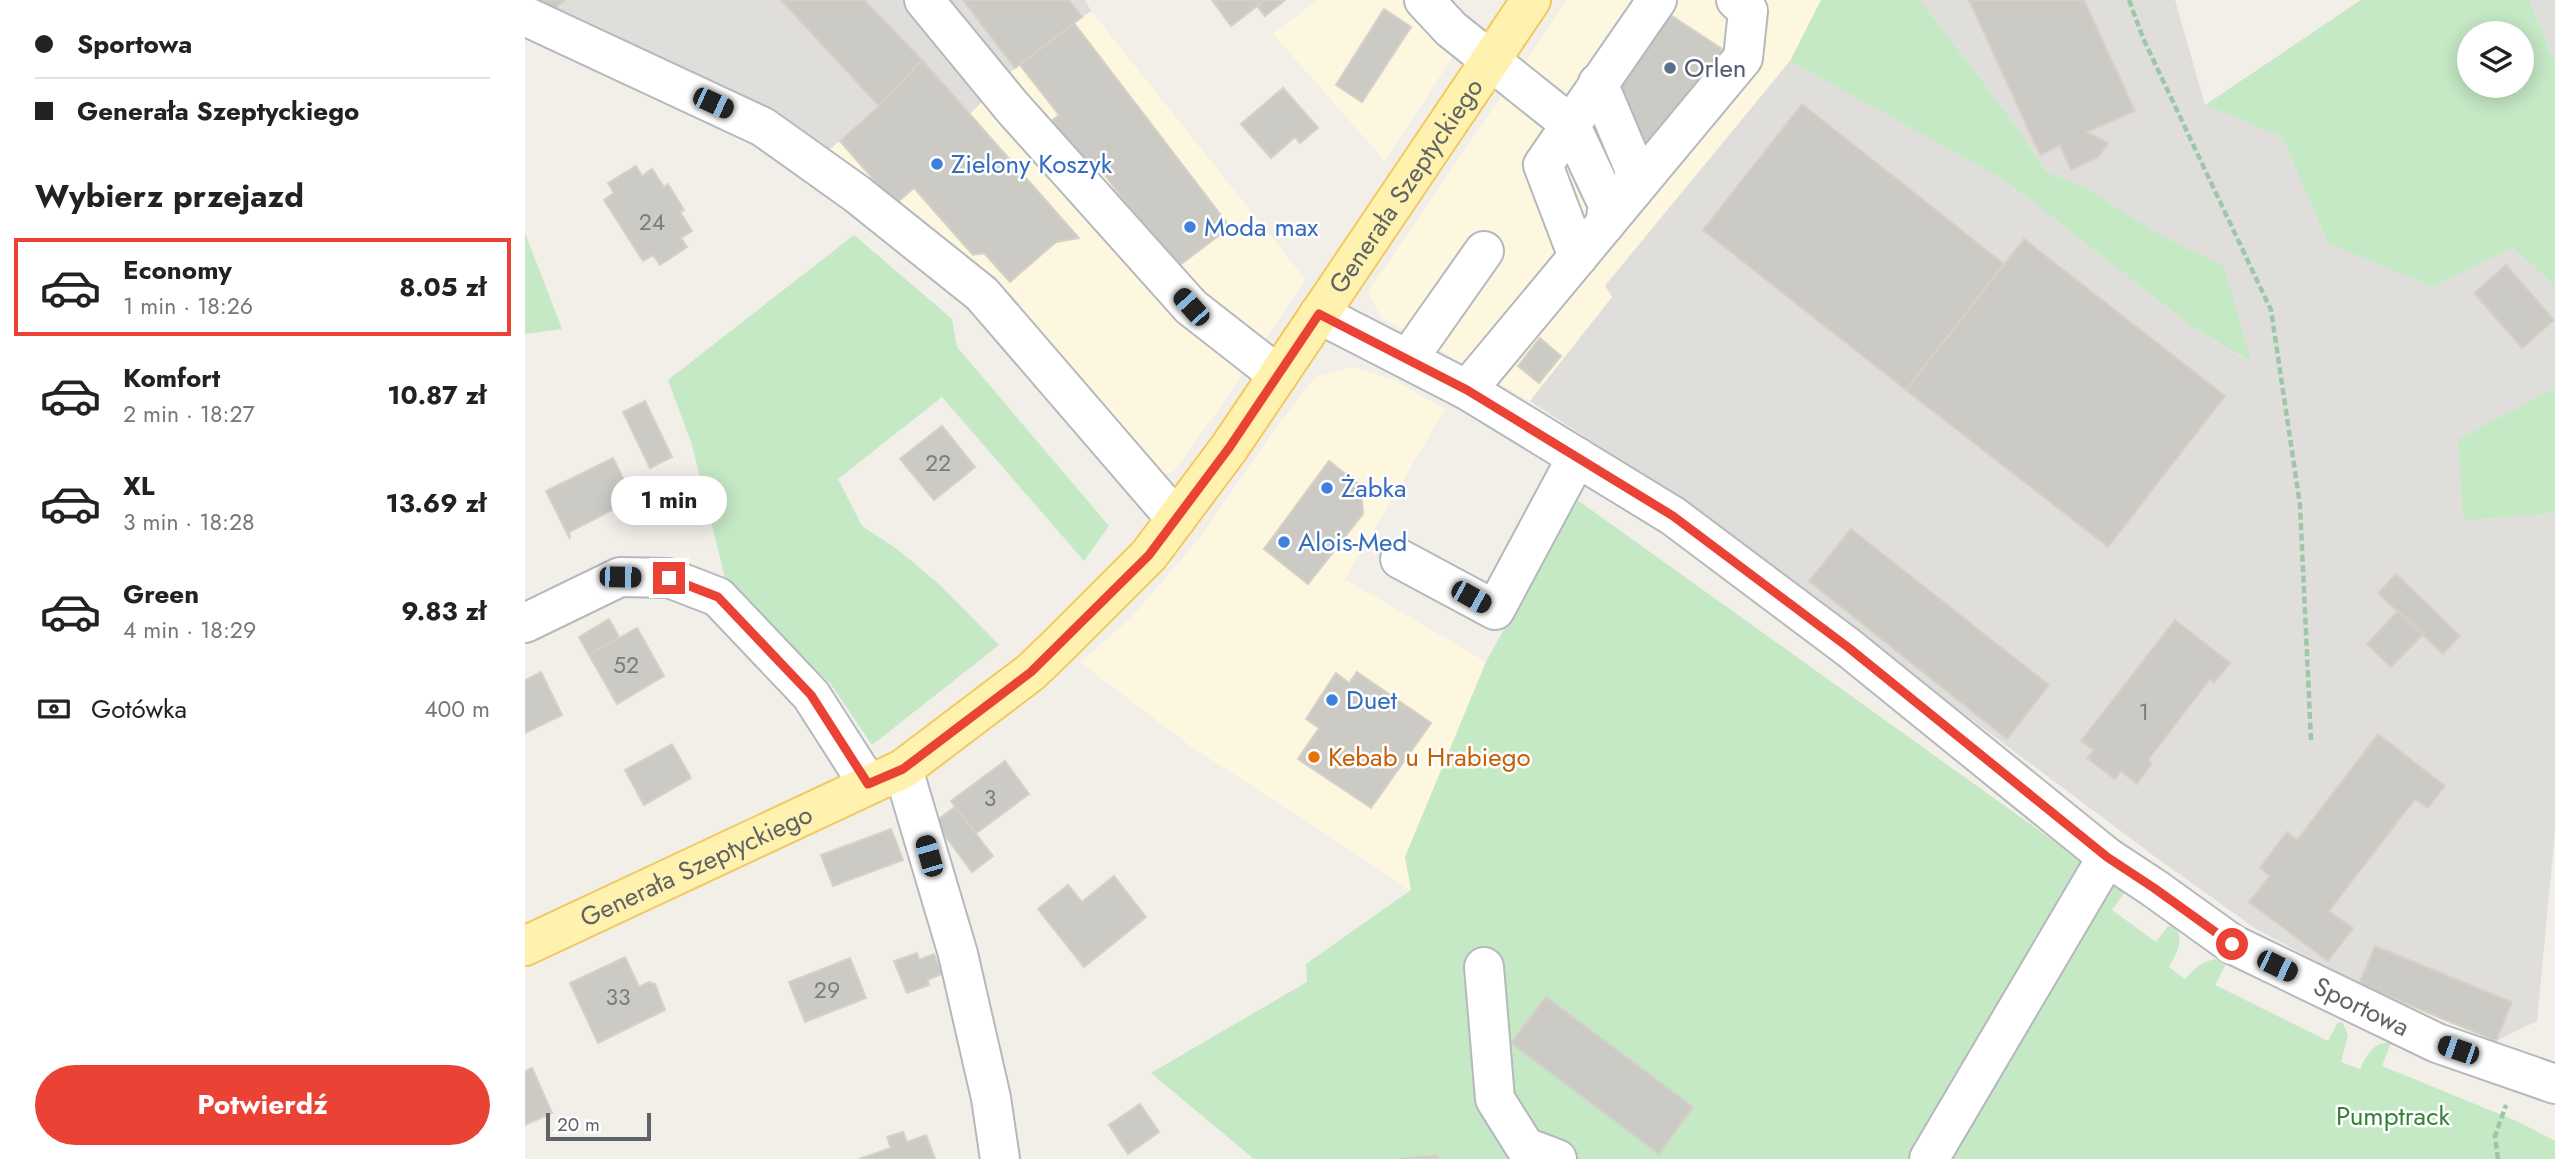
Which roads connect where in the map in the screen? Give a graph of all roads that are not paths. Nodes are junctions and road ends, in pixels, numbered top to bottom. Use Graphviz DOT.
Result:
graph roads {
  1 [pos="924,0"];
  2 [pos="1424,0"];
  3 [pos="1531,0"];
  4 [pos="1657,0"];
  5 [pos="1737,0"];
  6 [pos="525,16"];
  7 [pos="1492,60"];
  8 [pos="1598,83"];
  9 [pos="1570,124"];
  10 [pos="1635,189"];
  11 [pos="1605,225"];
  12 [pos="1484,251"];
  13 [pos="1578,257"];
  14 [pos="1319,314"];
  15 [pos="1408,359"];
  16 [pos="1278,375"];
  17 [pos="1467,390"];
  18 [pos="1577,457"];
  19 [pos="1176,519"];
  20 [pos="1399,559"];
  21 [pos="525,622"];
  22 [pos="903,769"];
  23 [pos="868,784"];
  24 [pos="2107,857"];
  25 [pos="525,946"];
  26 [pos="1484,967"];
  27 [pos="2538,1078"];
  28 [pos="1000,1159"];
  29 [pos="1557,1159"];
  30 [pos="1929,1159"];
  1 -- 16 [label="street"];
  2 -- 7 [label="street"];
  3 -- 7 [label="main road, Generała Szeptyckiego"];
  4 -- 8 [label="street"];
  5 -- 10 [label="street"];
  6 -- 19 [label="street"];
  7 -- 9 [label="street"];
  7 -- 14 [label="main road, Generała Szeptyckiego"];
  8 -- 9 [label="street"];
  8 -- 10 [label="street"];
  9 -- 11 [label="street"];
  9 -- 13 [label="street"];
  10 -- 11 [label="street"];
  11 -- 13 [label="street"];
  12 -- 15 [label="street"];
  13 -- 17 [label="street"];
  14 -- 15 [label="street, Sportowa"];
  14 -- 16 [label="main road, Generała Szeptyckiego"];
  15 -- 17 [label="street, Sportowa"];
  16 -- 19 [label="main road, Generała Szeptyckiego"];
  17 -- 18 [label="street, Sportowa"];
  18 -- 20 [label="street"];
  18 -- 24 [label="street, Sportowa"];
  19 -- 22 [label="main road, Generała Szeptyckiego"];
  21 -- 23 [label="street"];
  22 -- 23 [label="main road, Generała Szeptyckiego"];
  22 -- 28 [label="street"];
  23 -- 25 [label="main road, Generała Szeptyckiego"];
  24 -- 27 [label="street, Sportowa"];
  24 -- 30 [label="street"];
  26 -- 29 [label="street"];
}
